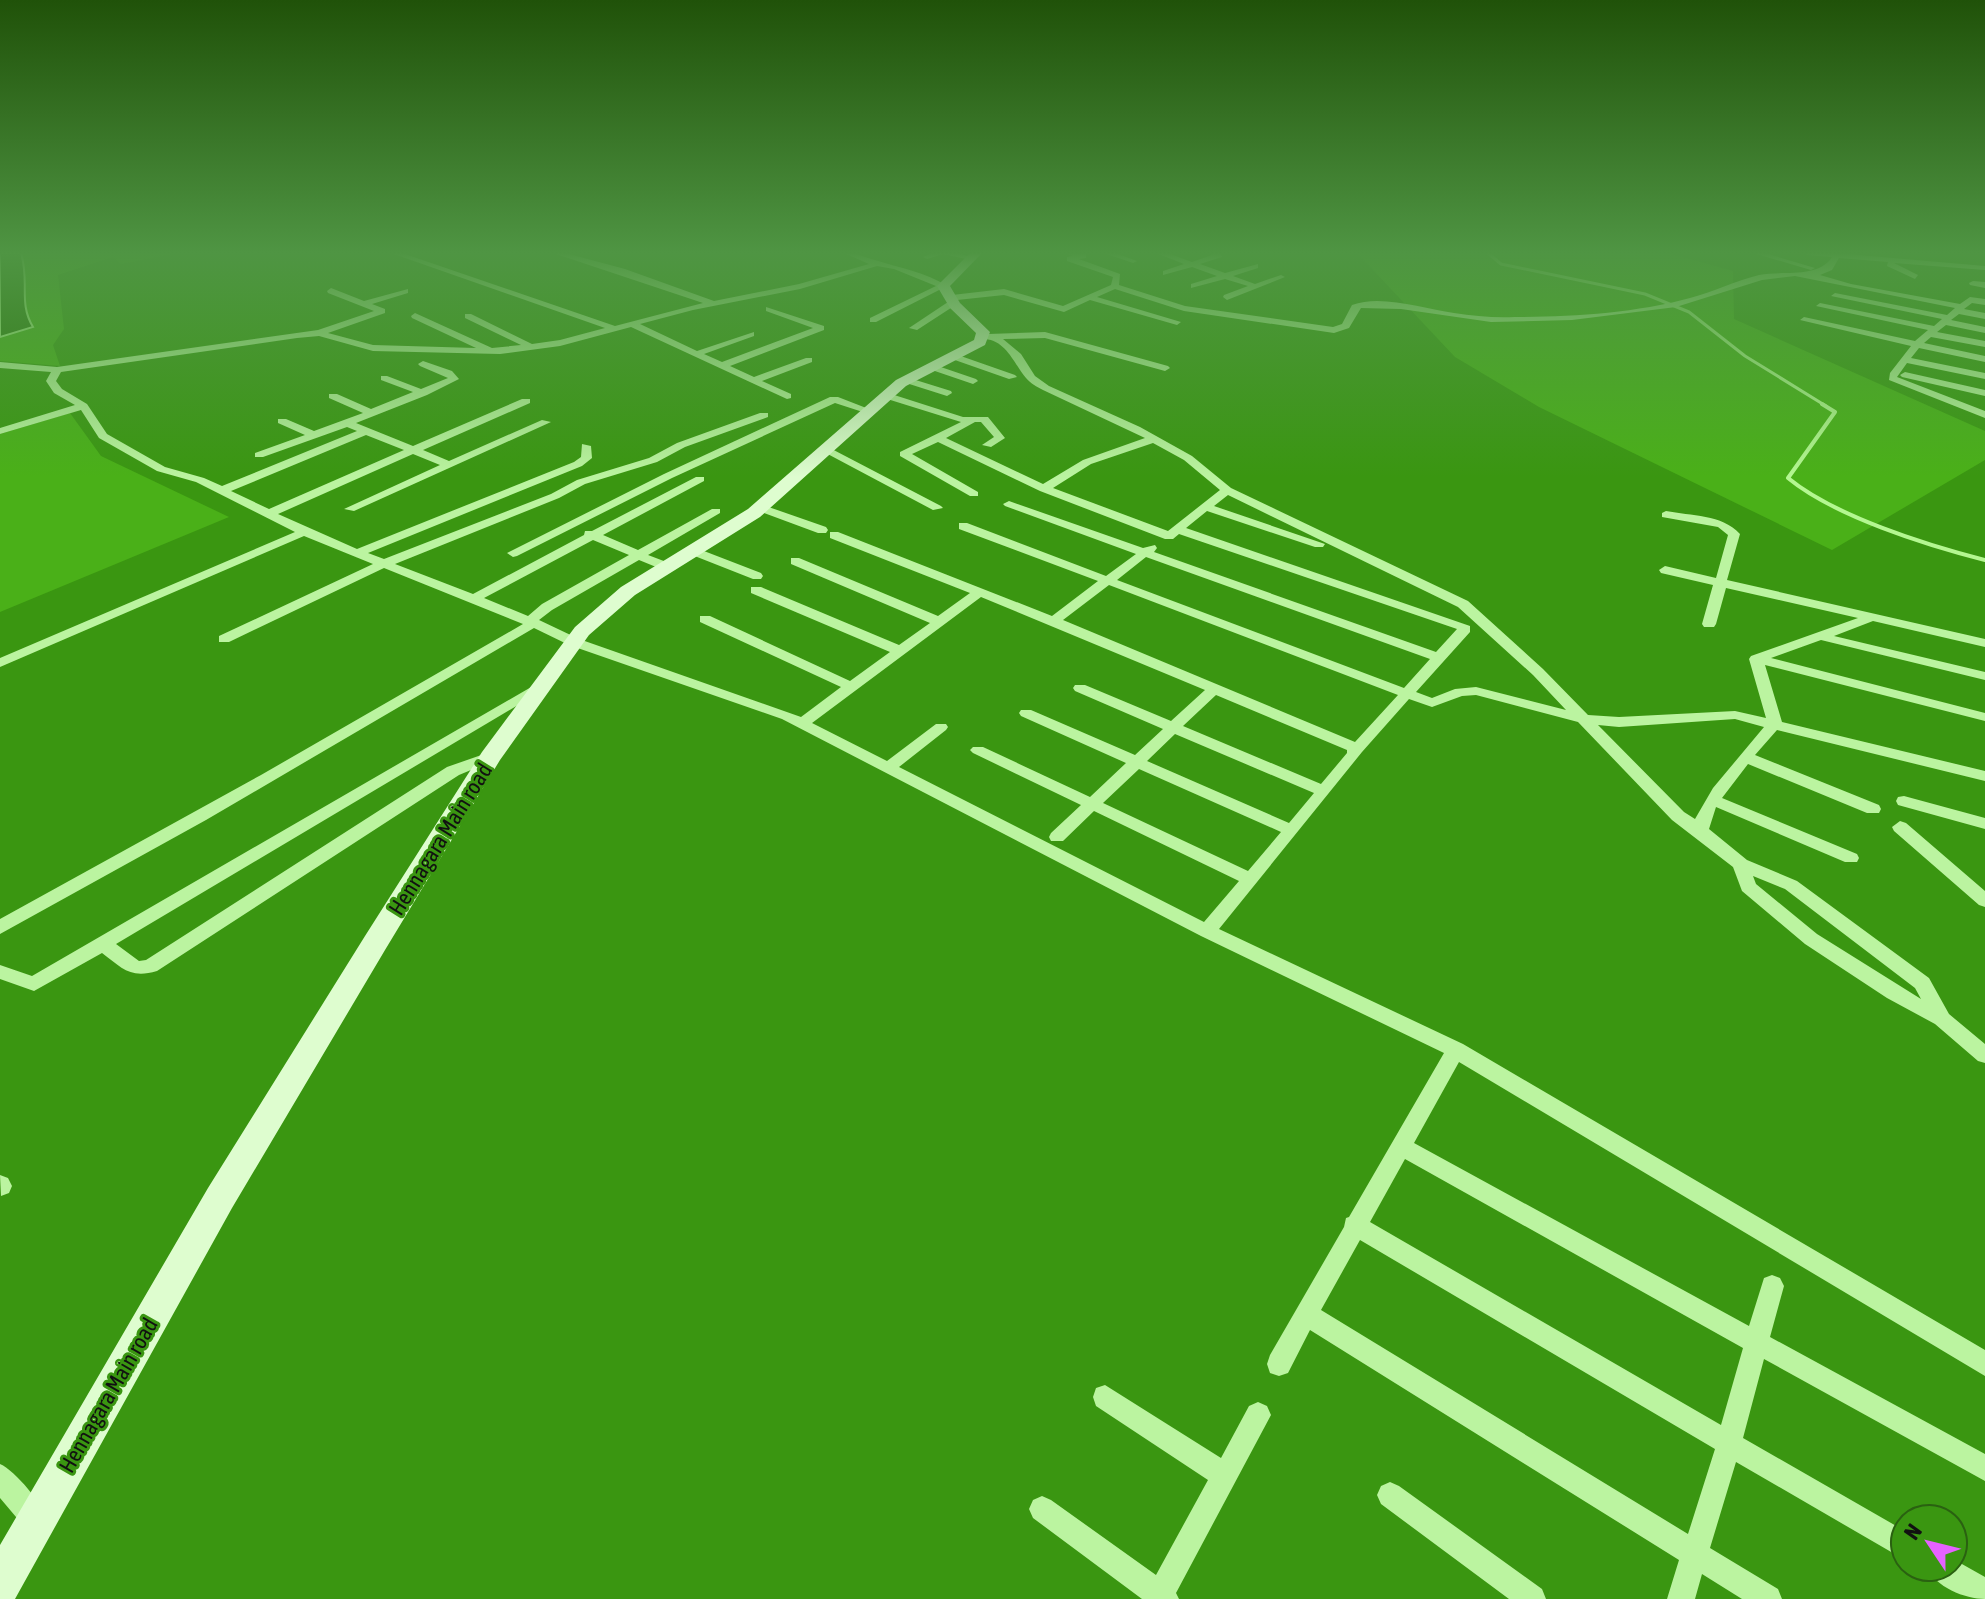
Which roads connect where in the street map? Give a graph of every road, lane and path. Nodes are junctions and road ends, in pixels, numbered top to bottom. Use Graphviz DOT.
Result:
graph roads {
  1 [pos="334,328"];
  2 [pos="440,328"];
  3 [pos="492,328"];
  4 [pos="611,328"];
  5 [pos="620,328"];
  6 [pos="640,328"];
  7 [pos="820,328"];
  8 [pos="979,328"];
  9 [pos="1318,328"];
  10 [pos="1341,328"];
  11 [pos="1838,328"];
  12 [pos="1938,328"];
  13 [pos="1959,328"];
  14 [pos="615,329"];
  15 [pos="319,333"];
  16 [pos="751,334"];
  17 [pos="988,337"];
  18 [pos="1985,344"];
  19 [pos="1916,345"];
  20 [pos="531,347"];
  21 [pos="491,351"];
  22 [pos="696,354"];
  23 [pos="1985,359"];
  24 [pos="809,360"];
  25 [pos="1906,360"];
  26 [pos="943,362"];
  27 [pos="423,364"];
  28 [pos="0,365"];
  29 [pos="721,366"];
  30 [pos="1165,368"];
  31 [pos="57,370"];
  32 [pos="1895,373"];
  33 [pos="1985,376"];
  34 [pos="1012,377"];
  35 [pos="384,378"];
  36 [pos="754,380"];
  37 [pos="973,381"];
  38 [pos="423,393"];
  39 [pos="947,393"];
  40 [pos="1985,393"];
  41 [pos="822,395"];
  42 [pos="333,396"];
  43 [pos="787,396"];
  44 [pos="888,396"];
  45 [pos="834,399"];
  46 [pos="526,401"];
  47 [pos="83,406"];
  48 [pos="369,412"];
  49 [pos="764,415"];
  50 [pos="1985,415"];
  51 [pos="966,419"];
  52 [pos="282,421"];
  53 [pos="546,422"];
  54 [pos="347,423"];
  55 [pos="368,430"];
  56 [pos="0,431"];
  57 [pos="314,435"];
  58 [pos="938,438"];
  59 [pos="1151,440"];
  60 [pos="987,445"];
  61 [pos="586,446"];
  62 [pos="826,449"];
  63 [pos="417,451"];
  64 [pos="259,455"];
  65 [pos="449,465"];
  66 [pos="700,479"];
  67 [pos="1044,489"];
  68 [pos="1227,490"];
  69 [pos="221,491"];
  70 [pos="974,494"];
  71 [pos="1009,504"];
  72 [pos="1206,507"];
  73 [pos="760,508"];
  74 [pos="937,508"];
  75 [pos="350,509"];
  76 [pos="716,511"];
  77 [pos="268,514"];
  78 [pos="1666,515"];
  79 [pos="569,524"];
  80 [pos="963,526"];
  81 [pos="304,532"];
  82 [pos="1173,533"];
  83 [pos="593,535"];
  84 [pos="1326,546"];
  85 [pos="691,550"];
  86 [pos="1144,552"];
  87 [pos="358,553"];
  88 [pos="513,553"];
  89 [pos="636,554"];
  90 [pos="795,561"];
  91 [pos="385,563"];
  92 [pos="665,566"];
  93 [pos="1665,570"];
  94 [pos="1107,581"];
  95 [pos="1721,583"];
  96 [pos="980,592"];
  97 [pos="473,599"];
  98 [pos="1873,617"];
  99 [pos="705,619"];
  100 [pos="530,621"];
  101 [pos="1053,621"];
  102 [pos="940,622"];
  103 [pos="1709,624"];
  104 [pos="1819,636"];
  105 [pos="224,639"];
  106 [pos="574,642"];
  107 [pos="1985,643"];
  108 [pos="900,651"];
  109 [pos="1439,658"];
  110 [pos="1756,659"];
  111 [pos="0,663"];
  112 [pos="1985,676"];
  113 [pos="545,683"];
  114 [pos="852,687"];
  115 [pos="1080,688"];
  116 [pos="1215,688"];
  117 [pos="1404,695"];
  118 [pos="1026,713"];
  119 [pos="1985,717"];
  120 [pos="1585,719"];
  121 [pos="802,723"];
  122 [pos="1775,723"];
  123 [pos="941,727"];
  124 [pos="1173,727"];
  125 [pos="978,750"];
  126 [pos="1356,750"];
  127 [pos="490,757"];
  128 [pos="1746,757"];
  129 [pos="1136,762"];
  130 [pos="888,768"];
  131 [pos="1985,776"];
  132 [pos="1324,791"];
  133 [pos="1713,800"];
  134 [pos="1904,801"];
  135 [pos="1092,804"];
  136 [pos="1873,809"];
  137 [pos="1985,824"];
  138 [pos="1900,827"];
  139 [pos="1291,830"];
  140 [pos="1701,831"];
  141 [pos="1057,837"];
  142 [pos="1851,858"];
  143 [pos="1741,864"];
  144 [pos="1250,879"];
  145 [pos="1985,901"];
  146 [pos="0,927"];
  147 [pos="1207,931"];
  148 [pos="108,948"];
  149 [pos="0,972"];
  150 [pos="1942,1019"];
  151 [pos="1456,1050"];
  152 [pos="1985,1055"];
  153 [pos="1400,1146"];
  154 [pos="1354,1225"];
  155 [pos="1772,1286"];
  156 [pos="1306,1314"];
  157 [pos="1758,1343"];
  158 [pos="1279,1364"];
  159 [pos="1985,1364"];
  160 [pos="1105,1397"];
  161 [pos="1258,1415"];
  162 [pos="1729,1444"];
  163 [pos="1985,1468"];
  164 [pos="1225,1476"];
  165 [pos="0,1477"];
  166 [pos="1390,1495"];
  167 [pos="1042,1509"];
  168 [pos="36,1521"];
  169 [pos="1889,1537"];
  170 [pos="1694,1551"];
  171 [pos="0,1585"];
  172 [pos="1161,1598"];
  173 [pos="1532,1599"];
  174 [pos="1681,1599"];
  175 [pos="1768,1599"];
  1 -- 15 [label="street"];
  2 -- 21 [label="street"];
  3 -- 20 [label="street"];
  4 -- 14 [label="street"];
  5 -- 14 [label="street"];
  6 -- 22 [label="street"];
  7 -- 29 [label="street"];
  8 -- 17 [label="street"];
  9 -- 10 [label="street"];
  11 -- 19 [label="street"];
  12 -- 19 [label="street"];
  13 -- 18 [label="street"];
  14 -- 20 [label="street"];
  15 -- 21 [label="street"];
  15 -- 31 [label="street"];
  16 -- 22 [label="street"];
  17 -- 26 [label="street, Hennagara Main road"];
  17 -- 30 [label="street"];
  17 -- 59 [label="street"];
  19 -- 23 [label="street"];
  19 -- 25 [label="street"];
  20 -- 21 [label="street"];
  22 -- 29 [label="street"];
  24 -- 36 [label="street"];
  25 -- 32 [label="street"];
  25 -- 33 [label="street"];
  26 -- 34 [label="street"];
  26 -- 37 [label="street"];
  26 -- 44 [label="street, Hennagara Main road"];
  27 -- 38 [label="street"];
  28 -- 31 [label="street"];
  29 -- 36 [label="street"];
  31 -- 47 [label="street"];
  32 -- 40 [label="street"];
  32 -- 50 [label="street"];
  35 -- 38 [label="street"];
  36 -- 43 [label="street"];
  38 -- 48 [label="street"];
  39 -- 44 [label="street"];
  41 -- 45 [label="street"];
  42 -- 48 [label="street"];
  44 -- 45 [label="street"];
  44 -- 51 [label="street"];
  44 -- 62 [label="street, Hennagara Main road"];
  45 -- 79 [label="street"];
  46 -- 63 [label="street"];
  47 -- 56 [label="street"];
  47 -- 69 [label="street"];
  48 -- 54 [label="street"];
  49 -- 91 [label="street"];
  51 -- 58 [label="street"];
  51 -- 60 [label="street"];
  52 -- 57 [label="street"];
  53 -- 65 [label="street"];
  54 -- 55 [label="street"];
  54 -- 57 [label="street"];
  55 -- 63 [label="street"];
  55 -- 69 [label="street"];
  57 -- 64 [label="street"];
  58 -- 67 [label="street"];
  58 -- 70 [label="street"];
  59 -- 67 [label="street"];
  59 -- 68 [label="street"];
  61 -- 87 [label="street"];
  62 -- 73 [label="street, Hennagara Main road"];
  62 -- 74 [label="street"];
  63 -- 65 [label="street"];
  63 -- 77 [label="street"];
  65 -- 75 [label="street"];
  66 -- 83 [label="street"];
  67 -- 82 [label="street"];
  68 -- 72 [label="street"];
  68 -- 120 [label="street"];
  69 -- 77 [label="street"];
  71 -- 86 [label="street"];
  72 -- 82 [label="street"];
  72 -- 84 [label="street"];
  73 -- 85 [label="street, Hennagara Main road"];
  73 -- 96 [label="street"];
  76 -- 89 [label="street"];
  77 -- 81 [label="street"];
  78 -- 95 [label="street"];
  79 -- 83 [label="street"];
  79 -- 88 [label="street"];
  80 -- 94 [label="street"];
  81 -- 87 [label="street"];
  81 -- 111 [label="street"];
  82 -- 86 [label="street"];
  82 -- 109 [label="street"];
  83 -- 89 [label="street"];
  83 -- 97 [label="street"];
  85 -- 92 [label="street, Hennagara Main road"];
  85 -- 108 [label="street"];
  86 -- 94 [label="street"];
  86 -- 109 [label="street"];
  87 -- 91 [label="street"];
  89 -- 92 [label="street"];
  89 -- 100 [label="street"];
  90 -- 102 [label="street"];
  91 -- 97 [label="street"];
  91 -- 105 [label="street"];
  92 -- 106 [label="street, Hennagara Main road"];
  93 -- 95 [label="street"];
  94 -- 101 [label="street"];
  94 -- 117 [label="street"];
  95 -- 98 [label="street"];
  95 -- 103 [label="street"];
  96 -- 101 [label="street"];
  96 -- 102 [label="street"];
  97 -- 100 [label="street"];
  98 -- 104 [label="street"];
  98 -- 107 [label="street"];
  99 -- 114 [label="street"];
  100 -- 106 [label="street"];
  100 -- 146 [label="street"];
  101 -- 116 [label="street"];
  102 -- 108 [label="street"];
  104 -- 110 [label="street"];
  104 -- 112 [label="street"];
  106 -- 113 [label="street, Hennagara Main road"];
  106 -- 121 [label="street"];
  108 -- 114 [label="street"];
  109 -- 117 [label="street"];
  110 -- 119 [label="street"];
  110 -- 122 [label="street"];
  113 -- 127 [label="street, Hennagara Main road"];
  113 -- 149 [label="street"];
  114 -- 121 [label="street"];
  115 -- 124 [label="street"];
  116 -- 124 [label="street"];
  116 -- 126 [label="street"];
  117 -- 120 [label="street"];
  117 -- 126 [label="street"];
  118 -- 129 [label="street"];
  120 -- 122 [label="street"];
  120 -- 140 [label="street"];
  121 -- 130 [label="street"];
  122 -- 128 [label="street"];
  122 -- 131 [label="street"];
  123 -- 130 [label="street"];
  124 -- 129 [label="street"];
  124 -- 132 [label="street"];
  125 -- 135 [label="street"];
  126 -- 132 [label="street"];
  127 -- 148 [label="street"];
  127 -- 168 [label="street, Hennagara Main road"];
  128 -- 133 [label="street"];
  128 -- 136 [label="street"];
  129 -- 135 [label="street"];
  129 -- 139 [label="street"];
  130 -- 147 [label="street"];
  132 -- 139 [label="street"];
  133 -- 140 [label="street"];
  133 -- 142 [label="street"];
  134 -- 137 [label="street"];
  135 -- 141 [label="street"];
  135 -- 144 [label="street"];
  138 -- 145 [label="street"];
  139 -- 144 [label="street"];
  140 -- 143 [label="street"];
  143 -- 150 [label="street"];
  143 -- 150 [label="street"];
  144 -- 147 [label="street"];
  147 -- 151 [label="street"];
  150 -- 152 [label="street"];
  151 -- 153 [label="street"];
  151 -- 159 [label="street"];
  153 -- 154 [label="street"];
  153 -- 157 [label="street"];
  154 -- 156 [label="street"];
  154 -- 162 [label="street"];
  155 -- 157 [label="street"];
  156 -- 158 [label="street"];
  156 -- 170 [label="street"];
  157 -- 162 [label="street"];
  157 -- 163 [label="street"];
  160 -- 164 [label="street"];
  161 -- 164 [label="street"];
  162 -- 169 [label="street"];
  162 -- 170 [label="street"];
  164 -- 172 [label="street"];
  165 -- 168 [label="street"];
  166 -- 173 [label="street"];
  167 -- 172 [label="street"];
  168 -- 171 [label="street, Hennagara Main road"];
  170 -- 174 [label="street"];
  170 -- 175 [label="street"];
}
